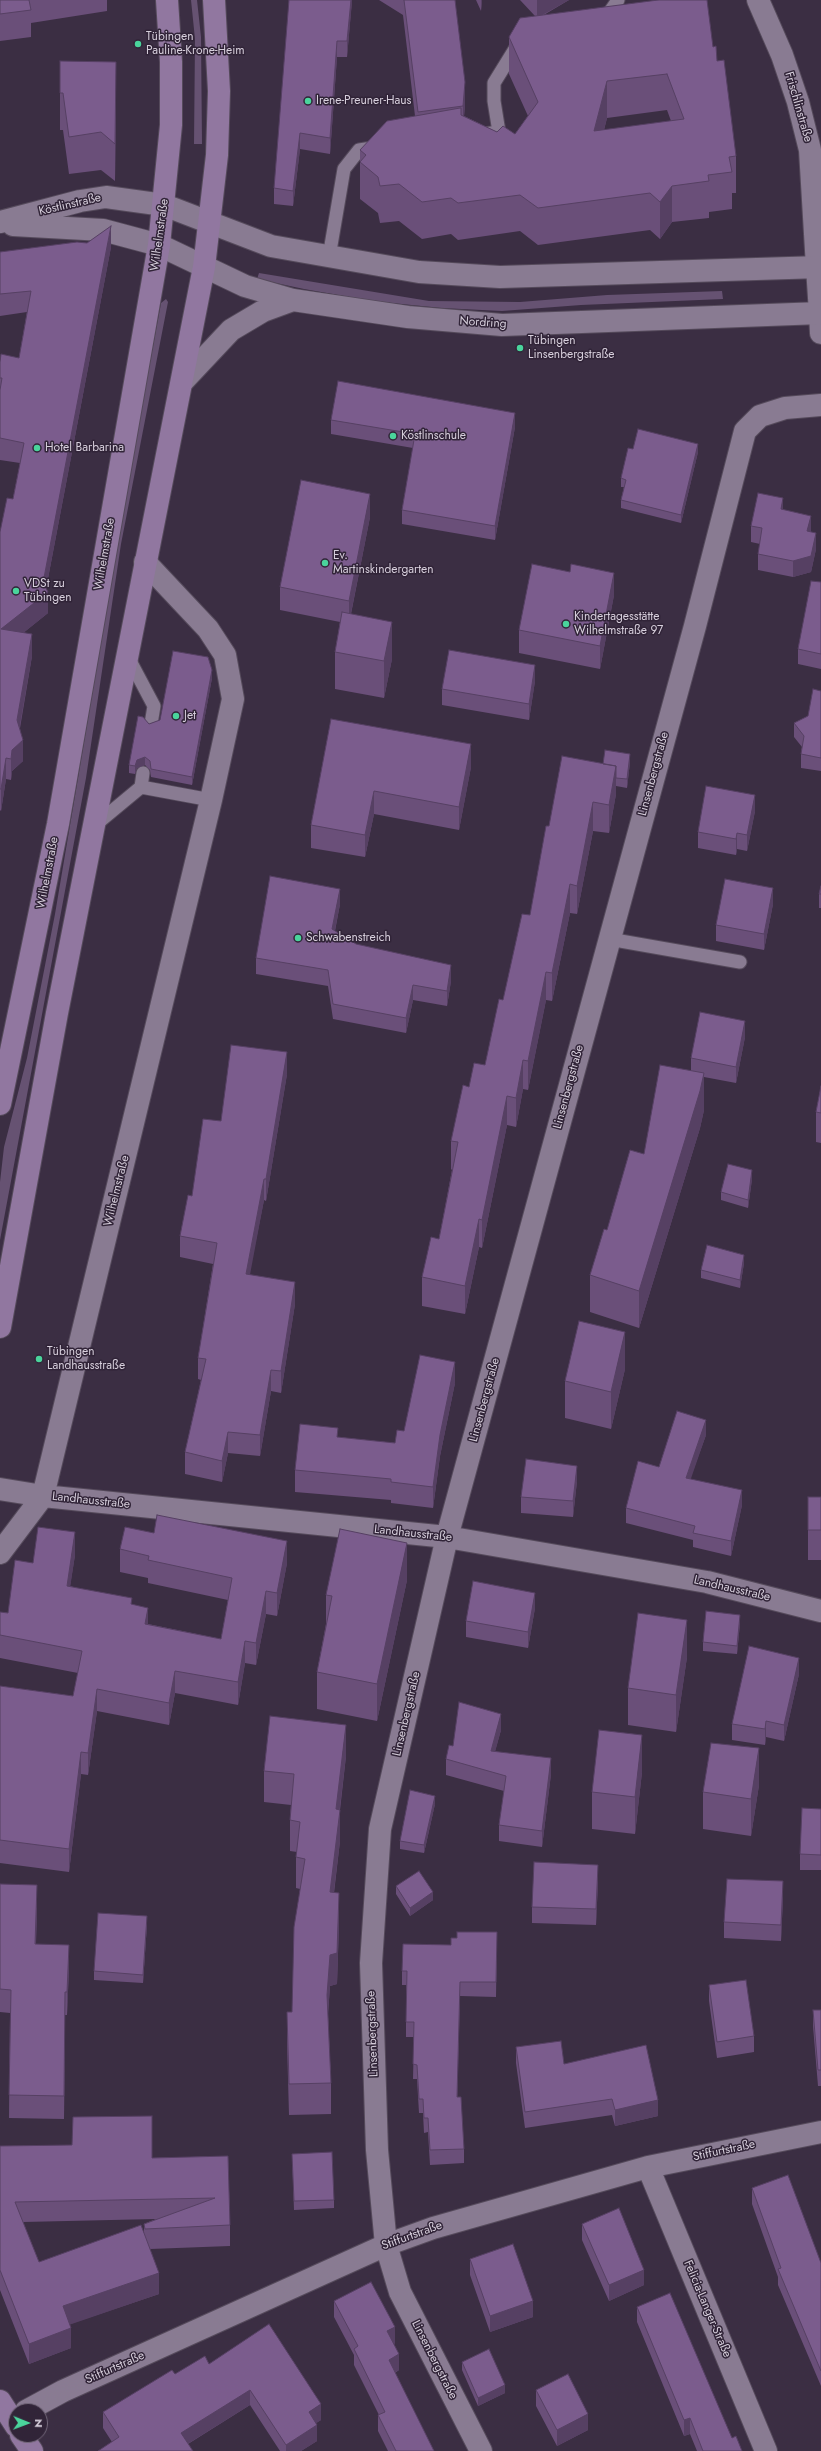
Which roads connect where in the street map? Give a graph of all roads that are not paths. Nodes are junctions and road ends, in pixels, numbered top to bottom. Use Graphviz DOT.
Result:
graph roads {
  1 [pos="167,0"];
  2 [pos="214,0"];
  3 [pos="618,0"];
  4 [pos="758,0"];
  5 [pos="594,29"];
  6 [pos="534,41"];
  7 [pos="470,136"];
  8 [pos="389,145"];
  9 [pos="164,205"];
  10 [pos="210,221"];
  11 [pos="0,224"];
  12 [pos="159,244"];
  13 [pos="329,257"];
  14 [pos="204,267"];
  15 [pos="819,267"];
  16 [pos="293,300"];
  17 [pos="821,320"];
  18 [pos="184,380"];
  19 [pos="821,405"];
  20 [pos="145,562"];
  21 [pos="127,656"];
  22 [pos="151,724"];
  23 [pos="143,773"];
  24 [pos="141,787"];
  25 [pos="211,800"];
  26 [pos="94,826"];
  27 [pos="609,939"];
  28 [pos="740,962"];
  29 [pos="0,1104"];
  30 [pos="0,1327"];
  31 [pos="0,1489"];
  32 [pos="43,1496"];
  33 [pos="447,1537"];
  34 [pos="0,1553"];
  35 [pos="821,1611"];
  36 [pos="821,2132"];
  37 [pos="648,2167"];
  38 [pos="386,2245"];
  39 [pos="0,2401"];
  40 [pos="46,2403"];
  41 [pos="8,2412"];
  42 [pos="481,2451"];
  43 [pos="766,2451"];
  1 -- 9 [label="main road, Wilhelmstraße"];
  2 -- 10 [label="main road"];
  3 -- 5 [label="lane"];
  4 -- 15 [label="street, Frischlinstraße"];
  6 -- 7 [label="lane"];
  8 -- 13 [label="lane"];
  9 -- 10 [label="street"];
  9 -- 11 [label="street, Köstlinstraße"];
  9 -- 12 [label="main road, Wilhelmstraße"];
  10 -- 13 [label="street"];
  10 -- 14 [label="main road"];
  11 -- 12 [label="street, Köstlinstraße"];
  12 -- 14 [label="street, Nordring"];
  12 -- 29 [label="main road, Wilhelmstraße"];
  13 -- 15 [label="street"];
  14 -- 16 [label="street, Nordring"];
  14 -- 18 [label="main road"];
  15 -- 17 [label="street, Nordring"];
  16 -- 17 [label="street, Nordring"];
  16 -- 18 [label="street"];
  18 -- 20 [label="main road"];
  19 -- 27 [label="street, Linsenbergstraße"];
  20 -- 21 [label="main road"];
  20 -- 25 [label="street, Wilhelmstraße"];
  21 -- 22 [label="lane"];
  21 -- 26 [label="main road"];
  23 -- 24 [label="lane"];
  24 -- 25 [label="lane"];
  24 -- 26 [label="lane"];
  25 -- 32 [label="street, Wilhelmstraße"];
  26 -- 30 [label="main road"];
  27 -- 28 [label="lane"];
  27 -- 33 [label="street, Linsenbergstraße"];
  31 -- 32 [label="street, Landhausstraße"];
  32 -- 33 [label="street, Landhausstraße"];
  32 -- 34 [label="street, Wilhelmstraße"];
  33 -- 35 [label="street, Landhausstraße"];
  33 -- 38 [label="street, Linsenbergstraße"];
  36 -- 37 [label="street, Stiffurtstraße"];
  37 -- 38 [label="street, Stiffurtstraße"];
  37 -- 43 [label="street, Felicia-Langer-Straße"];
  38 -- 40 [label="street, Stiffurtstraße"];
  38 -- 42 [label="street, Linsenbergstraße"];
  39 -- 41 [label="main road"];
}
